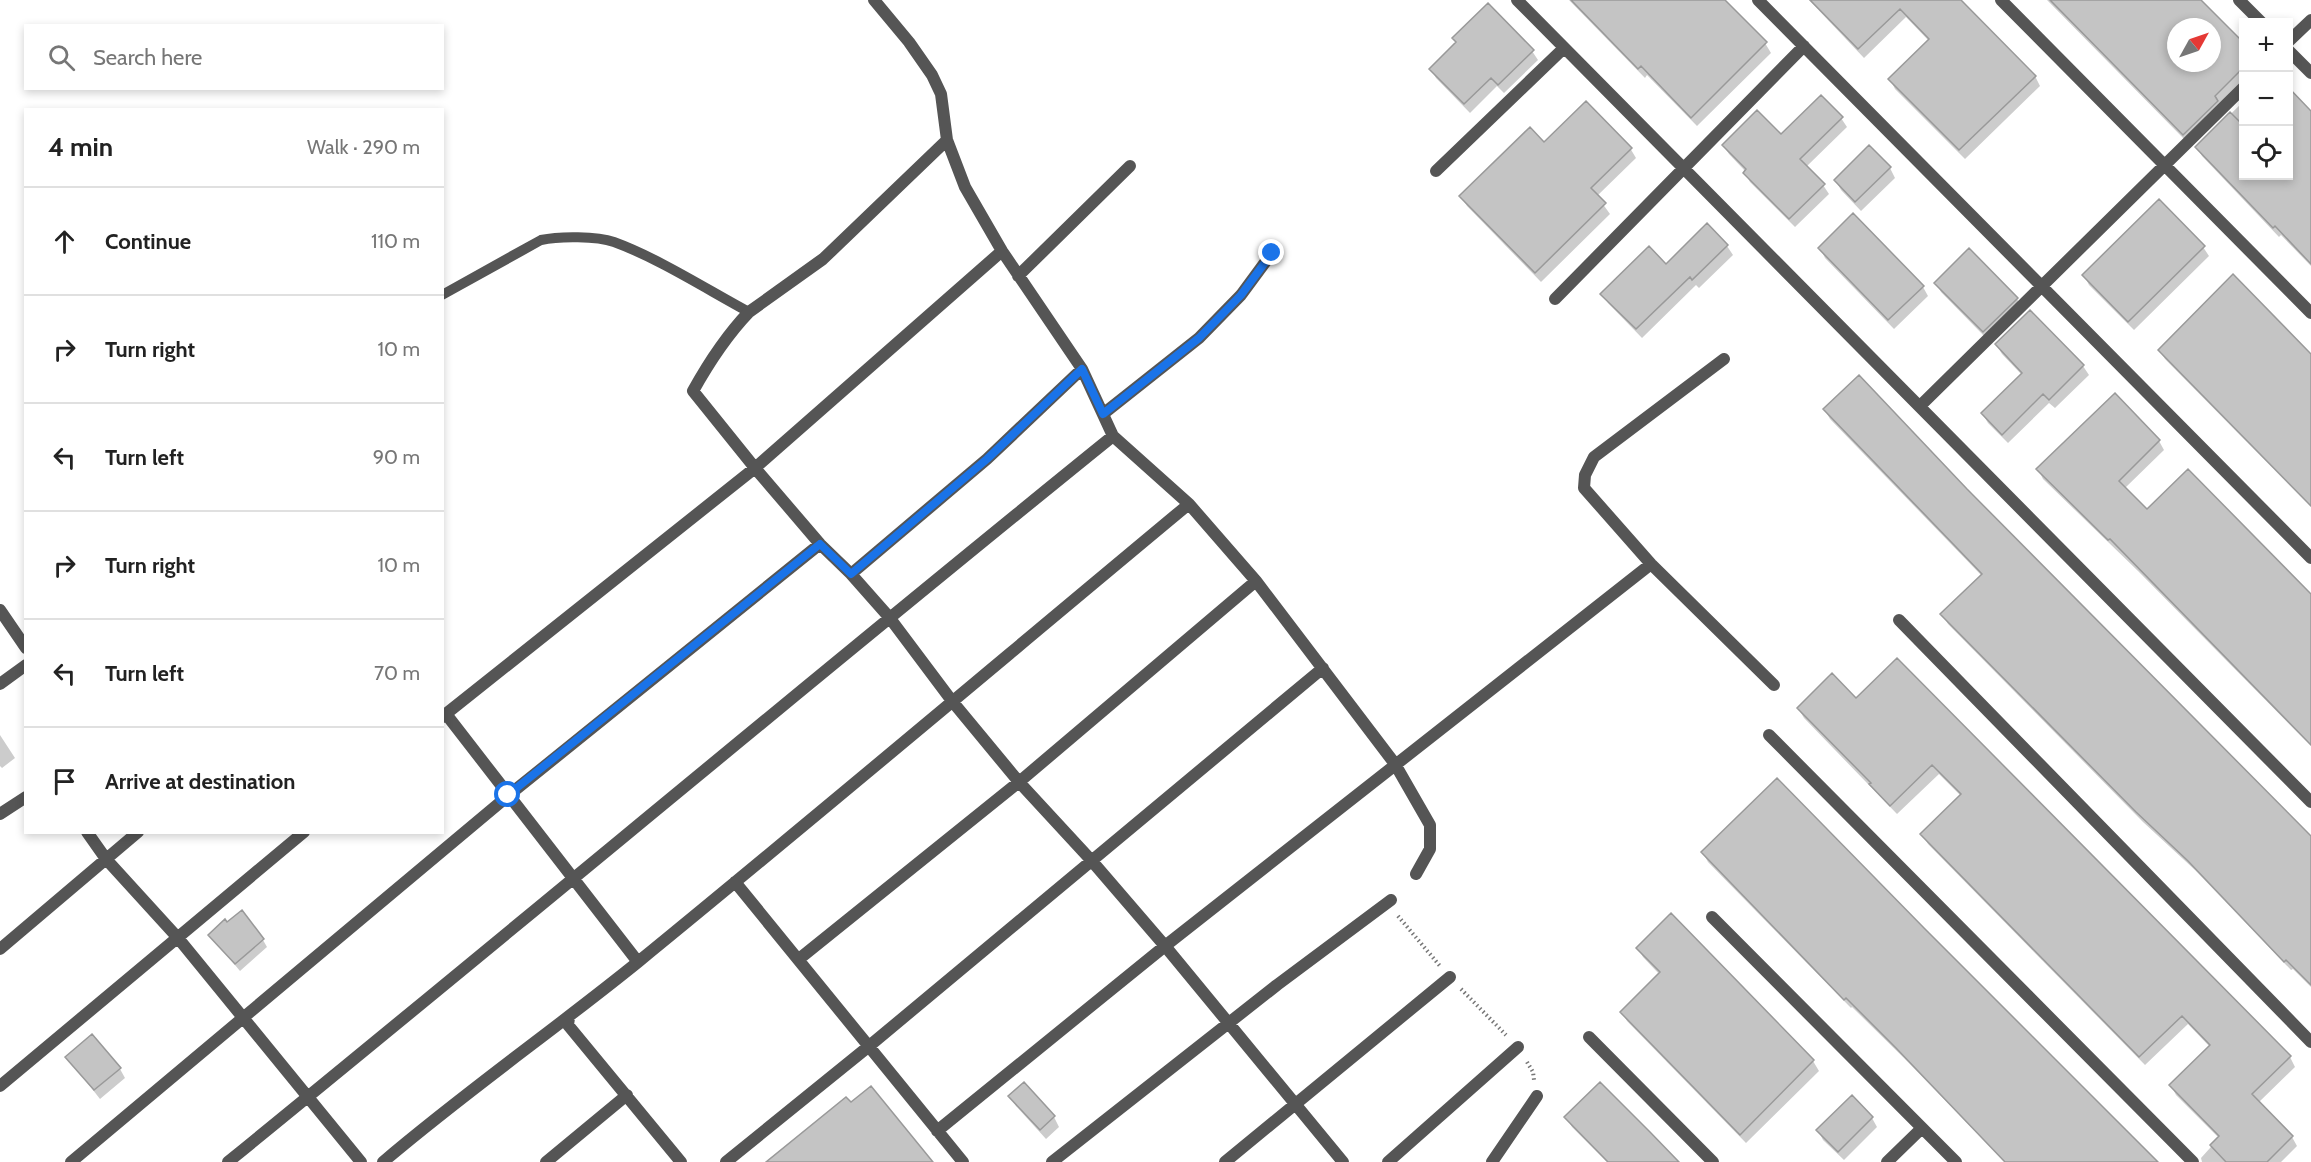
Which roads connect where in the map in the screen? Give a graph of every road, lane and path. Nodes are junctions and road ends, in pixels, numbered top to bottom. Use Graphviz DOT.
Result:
graph roads {
  1 [pos="874,0"];
  2 [pos="1517,0"];
  3 [pos="1758,0"];
  4 [pos="2001,0"];
  5 [pos="2239,0"];
  6 [pos="2257,18"];
  7 [pos="2311,20"];
  8 [pos="2293,38"];
  9 [pos="1804,46"];
  10 [pos="1564,48"];
  11 [pos="2293,54"];
  12 [pos="2311,73"];
  13 [pos="2239,92"];
  14 [pos="946,140"];
  15 [pos="1130,166"];
  16 [pos="2164,166"];
  17 [pos="1684,168"];
  18 [pos="1436,171"];
  19 [pos="1002,251"];
  20 [pos="1272,253"];
  21 [pos="1018,276"];
  22 [pos="2042,287"];
  23 [pos="444,294"];
  24 [pos="1555,299"];
  25 [pos="749,312"];
  26 [pos="2311,313"];
  27 [pos="1724,359"];
  28 [pos="1082,369"];
  29 [pos="1920,406"];
  30 [pos="1103,414"];
  31 [pos="1113,436"];
  32 [pos="755,468"];
  33 [pos="1189,504"];
  34 [pos="820,544"];
  35 [pos="2311,558"];
  36 [pos="1651,564"];
  37 [pos="851,574"];
  38 [pos="1256,581"];
  39 [pos="0,610"];
  40 [pos="889,617"];
  41 [pos="1899,620"];
  42 [pos="24,645"];
  43 [pos="24,666"];
  44 [pos="1323,668"];
  45 [pos="0,684"];
  46 [pos="1774,685"];
  47 [pos="952,701"];
  48 [pos="444,716"];
  49 [pos="1769,735"];
  50 [pos="1395,764"];
  51 [pos="1019,782"];
  52 [pos="508,795"];
  53 [pos="24,798"];
  54 [pos="2311,802"];
  55 [pos="0,814"];
  56 [pos="88,834"];
  57 [pos="136,834"];
  58 [pos="302,834"];
  59 [pos="106,859"];
  60 [pos="1091,860"];
  61 [pos="1416,874"];
  62 [pos="574,879"];
  63 [pos="735,882"];
  64 [pos="1391,900"];
  65 [pos="1712,917"];
  66 [pos="177,938"];
  67 [pos="1165,946"];
  68 [pos="0,949"];
  69 [pos="799,959"];
  70 [pos="638,962"];
  71 [pos="1450,977"];
  72 [pos="242,1018"];
  73 [pos="569,1018"];
  74 [pos="1228,1025"];
  75 [pos="1589,1037"];
  76 [pos="2311,1042"];
  77 [pos="868,1047"];
  78 [pos="1518,1047"];
  79 [pos="0,1086"];
  80 [pos="627,1095"];
  81 [pos="1537,1096"];
  82 [pos="308,1097"];
  83 [pos="1297,1104"];
  84 [pos="1922,1128"];
  85 [pos="938,1131"];
  86 [pos="71,1162"];
  87 [pos="228,1162"];
  88 [pos="362,1162"];
  89 [pos="383,1162"];
  90 [pos="546,1162"];
  91 [pos="681,1162"];
  92 [pos="726,1162"];
  93 [pos="963,1162"];
  94 [pos="1052,1162"];
  95 [pos="1225,1162"];
  96 [pos="1343,1162"];
  97 [pos="1388,1162"];
  98 [pos="1492,1162"];
  99 [pos="1713,1162"];
  100 [pos="1887,1162"];
  101 [pos="1956,1162"];
  102 [pos="2193,1162"];
  1 -- 14 [label="street"];
  2 -- 10 [label="street"];
  3 -- 9 [label="street"];
  4 -- 16 [label="street"];
  5 -- 6 [label="street"];
  7 -- 8 [label="street"];
  9 -- 17 [label="street"];
  9 -- 22 [label="street"];
  10 -- 17 [label="street"];
  10 -- 18 [label="street"];
  11 -- 12 [label="street"];
  13 -- 16 [label="street"];
  14 -- 19 [label="street"];
  14 -- 25 [label="street"];
  15 -- 21 [label="street"];
  16 -- 22 [label="street"];
  16 -- 26 [label="street"];
  17 -- 24 [label="street"];
  17 -- 29 [label="street"];
  19 -- 21 [label="street"];
  19 -- 32 [label="street"];
  20 -- 30 [label="street"];
  21 -- 28 [label="street"];
  22 -- 29 [label="street"];
  22 -- 35 [label="street"];
  23 -- 25 [label="lane"];
  25 -- 32 [label="street"];
  27 -- 36 [label="street"];
  28 -- 30 [label="street"];
  28 -- 37 [label="street"];
  29 -- 54 [label="street"];
  30 -- 31 [label="street"];
  31 -- 33 [label="street"];
  31 -- 40 [label="street"];
  32 -- 34 [label="street"];
  32 -- 48 [label="street"];
  33 -- 38 [label="street"];
  33 -- 47 [label="street"];
  34 -- 37 [label="street"];
  34 -- 52 [label="street"];
  36 -- 46 [label="street"];
  36 -- 50 [label="street"];
  37 -- 40 [label="street"];
  38 -- 44 [label="street"];
  38 -- 51 [label="street"];
  39 -- 42 [label="street"];
  40 -- 47 [label="street"];
  40 -- 62 [label="street"];
  41 -- 76 [label="street"];
  43 -- 45 [label="street"];
  44 -- 50 [label="street"];
  44 -- 60 [label="street"];
  47 -- 51 [label="street"];
  47 -- 63 [label="street"];
  48 -- 52 [label="street"];
  49 -- 102 [label="street"];
  50 -- 61 [label="street"];
  50 -- 67 [label="street"];
  51 -- 60 [label="street"];
  51 -- 69 [label="street"];
  52 -- 62 [label="street"];
  52 -- 72 [label="street"];
  53 -- 55 [label="street"];
  56 -- 59 [label="street"];
  57 -- 59 [label="street"];
  58 -- 66 [label="street"];
  59 -- 66 [label="street"];
  59 -- 68 [label="street"];
  60 -- 67 [label="street"];
  60 -- 77 [label="street"];
  62 -- 70 [label="street"];
  62 -- 82 [label="street"];
  63 -- 69 [label="street"];
  63 -- 70 [label="street"];
  64 -- 74 [label="street"];
  65 -- 84 [label="street"];
  66 -- 72 [label="street"];
  66 -- 79 [label="street"];
  67 -- 74 [label="street"];
  67 -- 85 [label="street"];
  69 -- 77 [label="street"];
  70 -- 73 [label="street"];
  71 -- 83 [label="street"];
  72 -- 82 [label="street"];
  72 -- 86 [label="street"];
  73 -- 80 [label="street"];
  73 -- 89 [label="street"];
  74 -- 83 [label="street"];
  74 -- 94 [label="street"];
  75 -- 99 [label="street"];
  77 -- 85 [label="street"];
  77 -- 92 [label="street"];
  78 -- 97 [label="street"];
  80 -- 90 [label="street"];
  80 -- 91 [label="street"];
  81 -- 98 [label="street"];
  82 -- 87 [label="street"];
  82 -- 88 [label="street"];
  83 -- 95 [label="street"];
  83 -- 96 [label="street"];
  84 -- 100 [label="street"];
  84 -- 101 [label="street"];
  85 -- 93 [label="street"];
}
